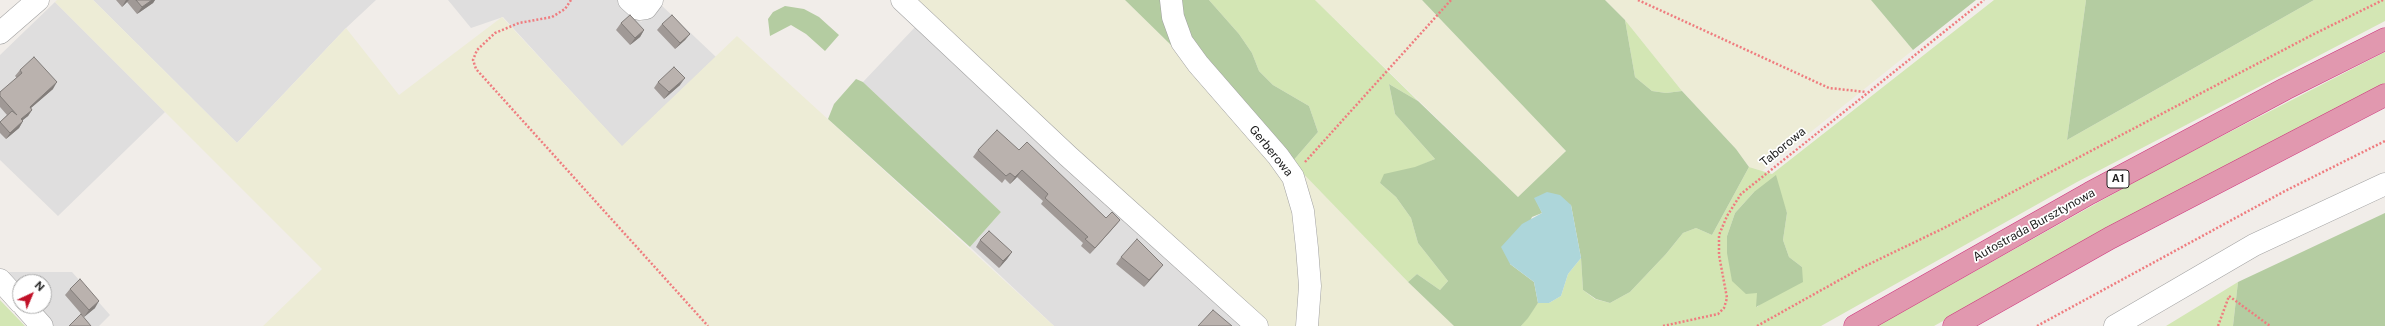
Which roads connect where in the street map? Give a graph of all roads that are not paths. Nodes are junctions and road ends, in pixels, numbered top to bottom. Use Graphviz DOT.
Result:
graph roads {
  1 [pos="38,0"];
  2 [pos="629,0"];
  3 [pos="652,0"];
  4 [pos="902,0"];
  5 [pos="1171,0"];
  6 [pos="0,33"];
  7 [pos="2385,39"];
  8 [pos="2385,95"];
  9 [pos="2385,184"];
  10 [pos="0,280"];
  11 [pos="12,293"];
  12 [pos="31,314"];
  13 [pos="42,326"];
  14 [pos="1256,326"];
  15 [pos="1307,326"];
  16 [pos="1855,326"];
  17 [pos="1954,326"];
  18 [pos="2115,326"];
  1 -- 6 [label="street"];
  2 -- 3 [label="street"];
  4 -- 14 [label="street"];
  5 -- 15 [label="street, Gerberowa"];
  7 -- 16 [label="highway, Autostrada Bursztynowa / A1"];
  8 -- 17 [label="highway"];
  9 -- 18 [label="street"];
  10 -- 11 [label="street"];
  12 -- 13 [label="street"];
}
